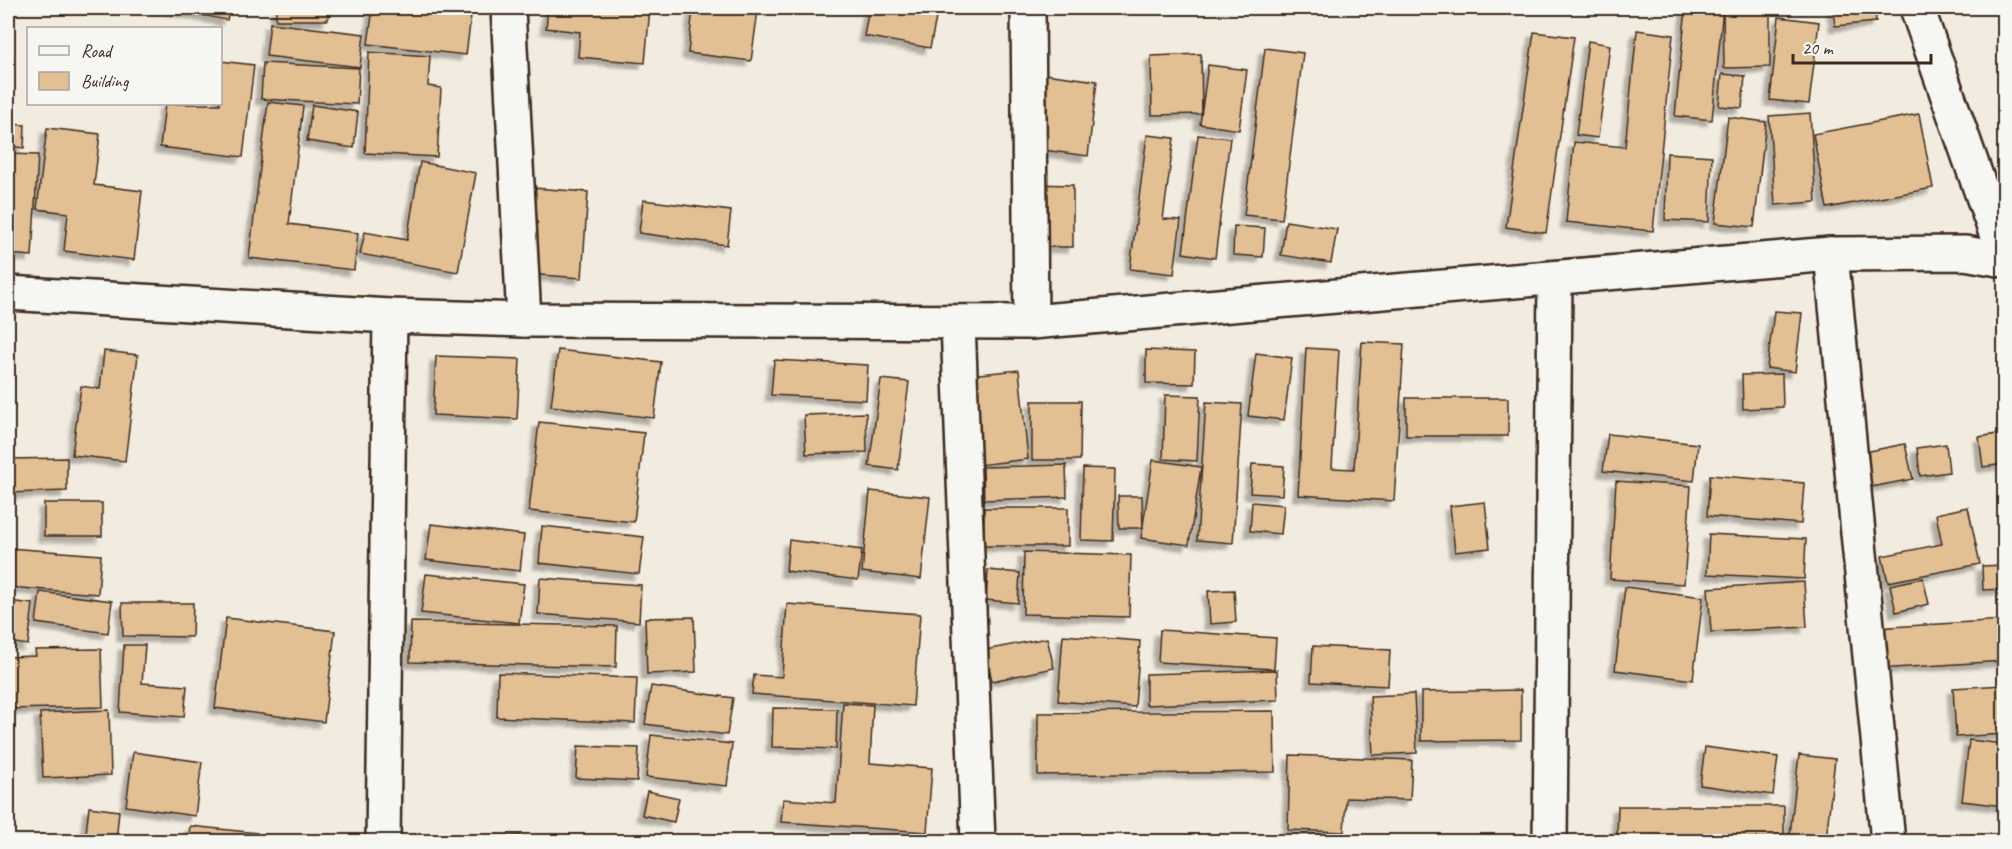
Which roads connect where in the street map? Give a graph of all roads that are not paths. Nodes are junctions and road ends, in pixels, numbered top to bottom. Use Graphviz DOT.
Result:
graph roads {
  1 [pos="508,8"];
  2 [pos="1028,8"];
  3 [pos="1917,8"];
  4 [pos="1831,254"];
  5 [pos="2004,258"];
  6 [pos="1556,278"];
  7 [pos="8,293"];
  8 [pos="390,316"];
  9 [pos="524,320"];
  10 [pos="958,322"];
  11 [pos="1031,322"];
  12 [pos="384,842"];
  13 [pos="978,842"];
  14 [pos="1550,842"];
  15 [pos="1888,842"];
  1 -- 9 [label="street"];
  2 -- 11 [label="street"];
  3 -- 5 [label="street"];
  4 -- 5 [label="street"];
  4 -- 6 [label="street"];
  4 -- 15 [label="street"];
  6 -- 11 [label="street"];
  6 -- 14 [label="street"];
  7 -- 8 [label="street"];
  8 -- 9 [label="street"];
  8 -- 12 [label="street"];
  9 -- 10 [label="street"];
  10 -- 11 [label="street"];
  10 -- 13 [label="street"];
}
